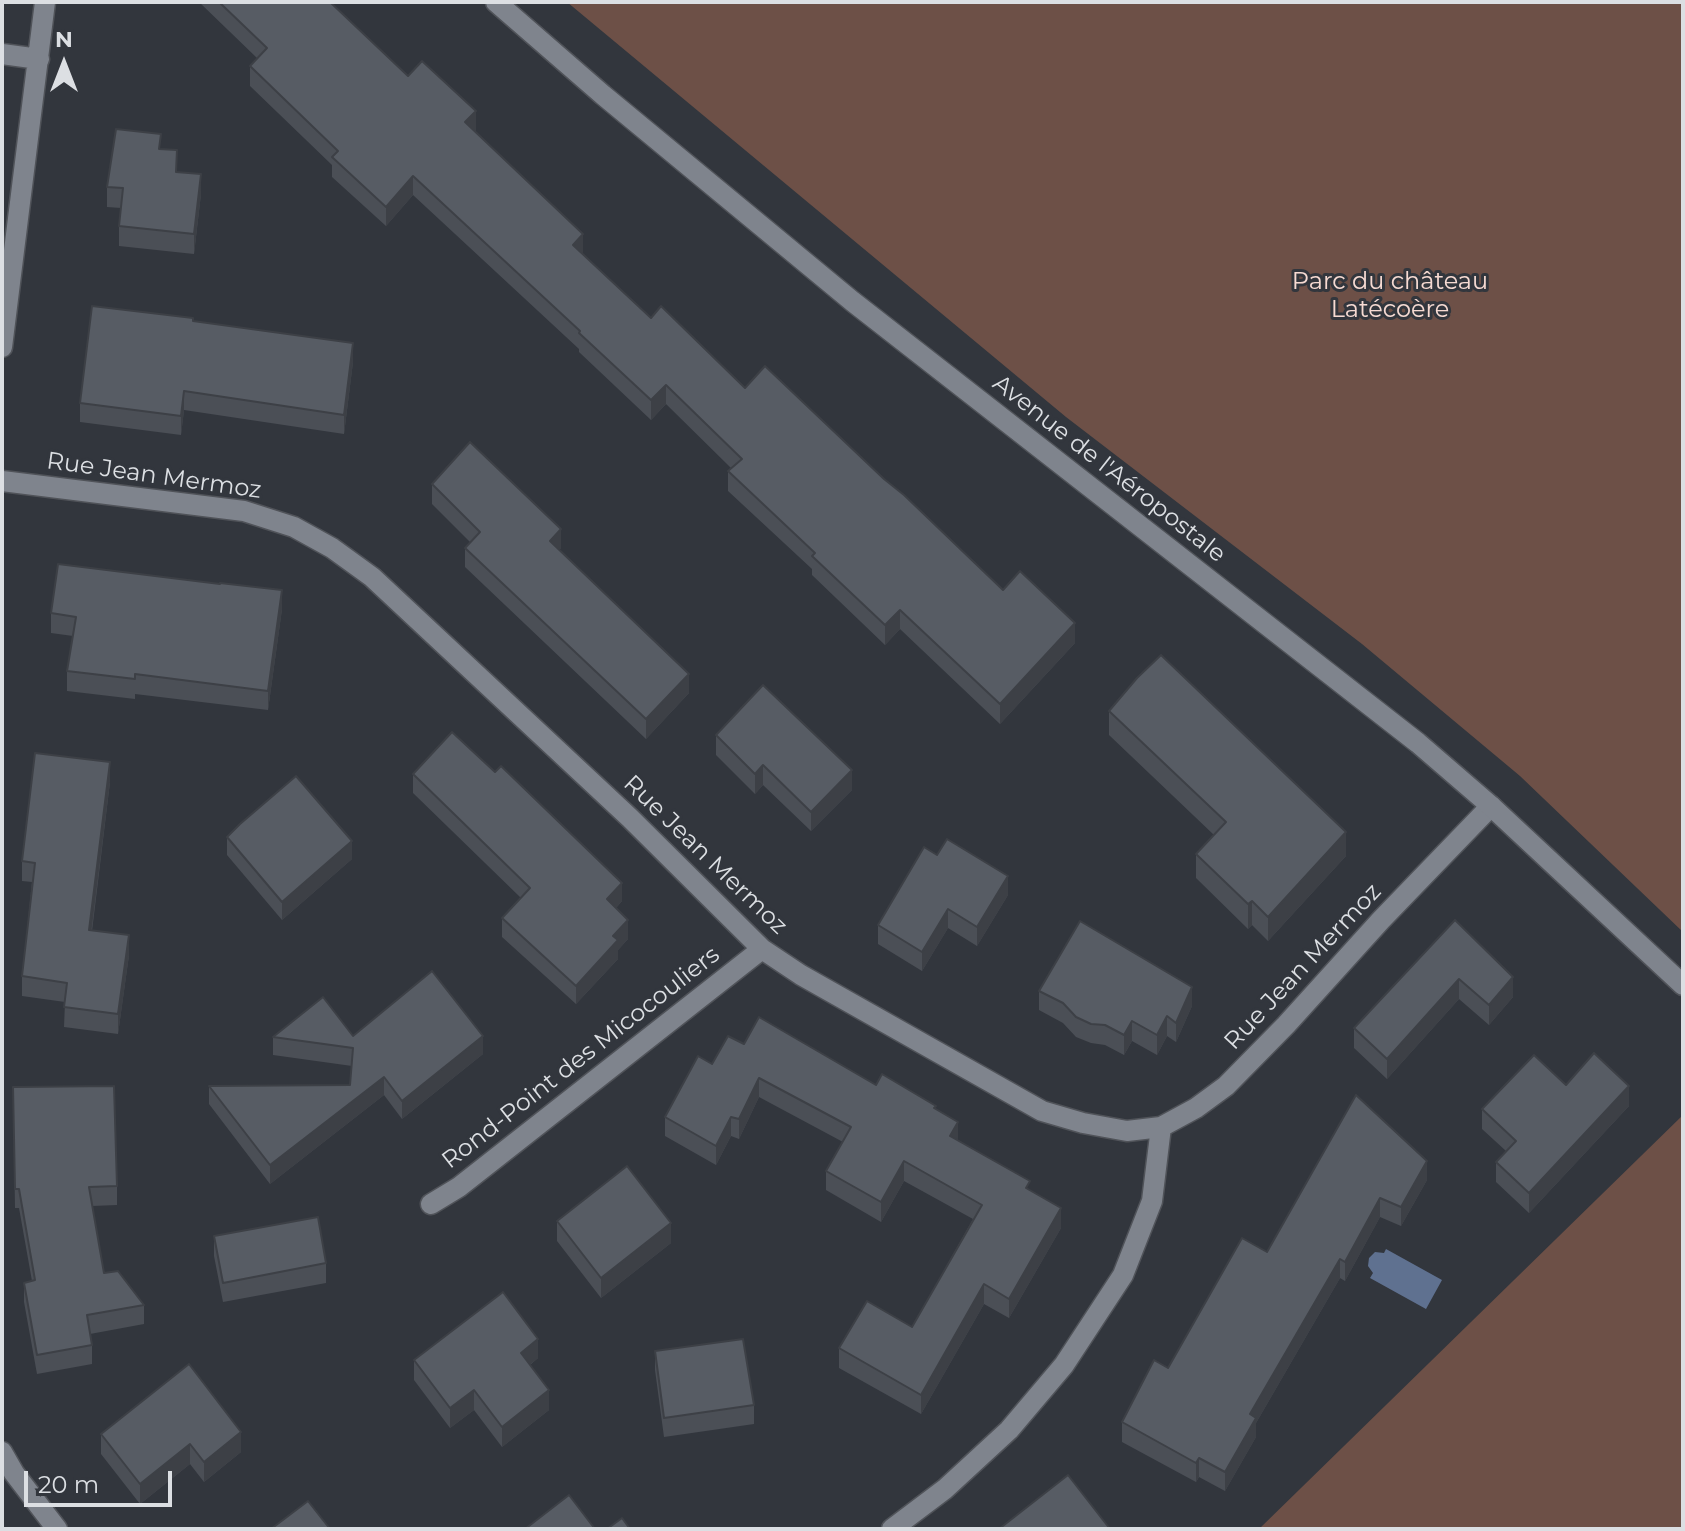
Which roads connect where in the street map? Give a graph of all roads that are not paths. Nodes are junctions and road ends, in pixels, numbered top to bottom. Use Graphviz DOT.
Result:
graph roads {
  1 [pos="45,2"];
  2 [pos="496,2"];
  3 [pos="2,54"];
  4 [pos="39,59"];
  5 [pos="2,347"];
  6 [pos="2,481"];
  7 [pos="1491,806"];
  8 [pos="762,949"];
  9 [pos="1683,985"];
  10 [pos="1161,1127"];
  11 [pos="431,1204"];
  12 [pos="2,1452"];
  13 [pos="57,1529"];
  14 [pos="892,1529"];
  1 -- 4 [label="street"];
  2 -- 7 [label="street, Avenue de l'Aéropostale"];
  3 -- 4 [label="street"];
  4 -- 5 [label="street"];
  6 -- 8 [label="street, Rue Jean Mermoz"];
  7 -- 9 [label="street, Avenue de l'Aéropostale"];
  7 -- 10 [label="street, Rue Jean Mermoz"];
  8 -- 10 [label="street, Rue Jean Mermoz"];
  8 -- 11 [label="street, Rond-Point des Micocouliers"];
  10 -- 14 [label="street"];
  12 -- 13 [label="street"];
}
